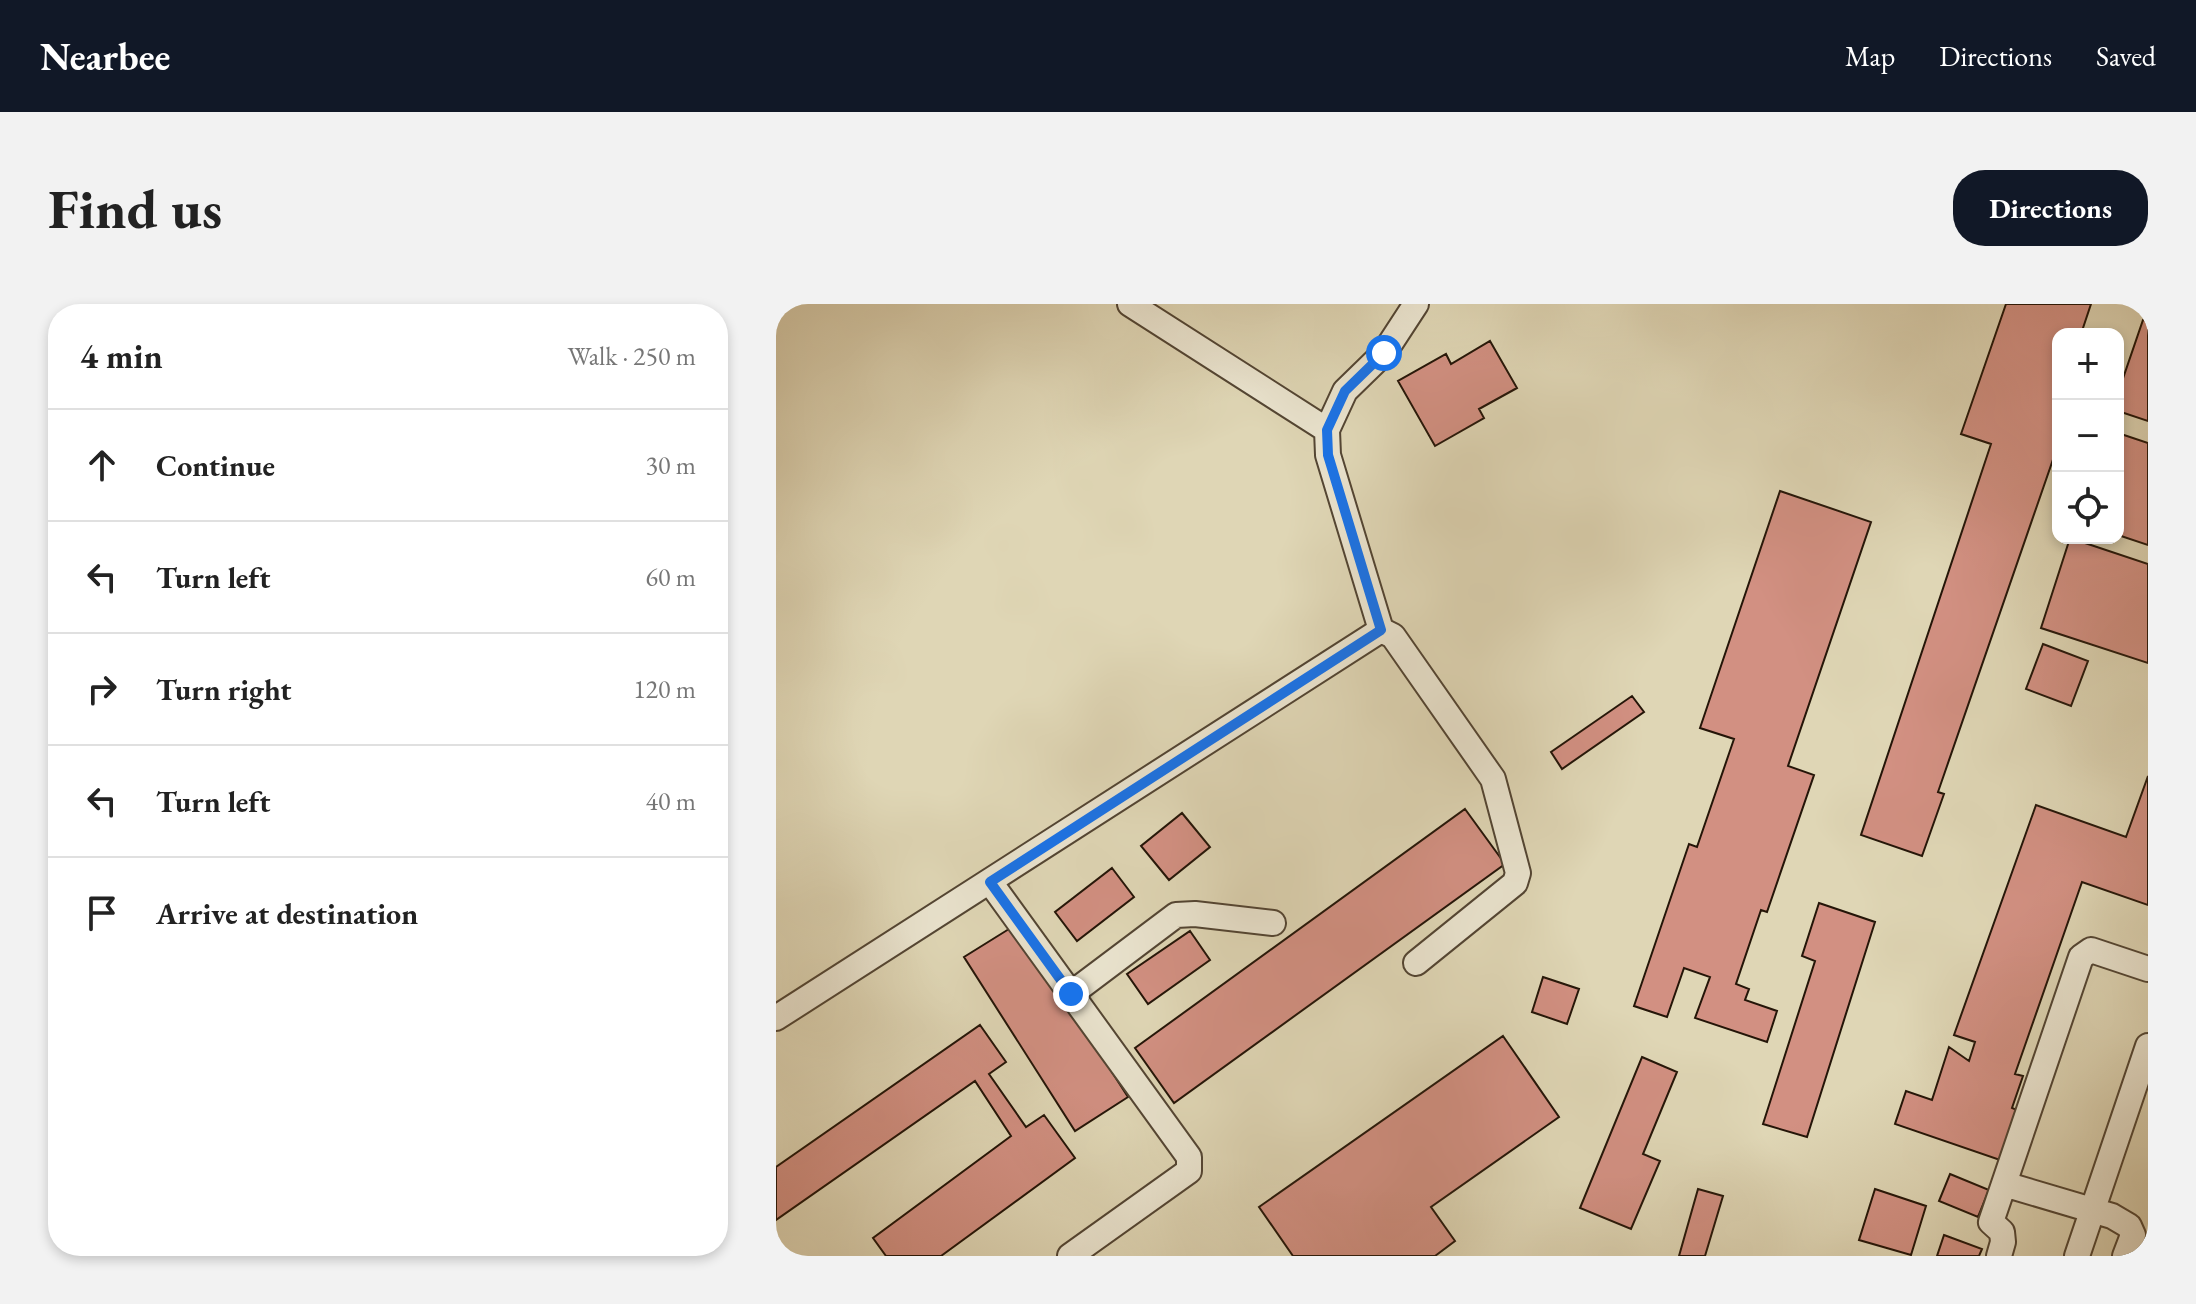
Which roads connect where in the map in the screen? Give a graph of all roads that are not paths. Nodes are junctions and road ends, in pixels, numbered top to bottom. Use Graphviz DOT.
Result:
graph roads {
  1 [pos="1130,304"];
  2 [pos="1416,304"];
  3 [pos="1327,430"];
  4 [pos="1381,630"];
  5 [pos="990,882"];
  6 [pos="1273,923"];
  7 [pos="1416,963"];
  8 [pos="2148,969"];
  9 [pos="1071,994"];
  10 [pos="776,1018"];
  11 [pos="2148,1046"];
  12 [pos="2004,1184"];
  13 [pos="2092,1212"];
  14 [pos="1070,1256"];
  15 [pos="1999,1256"];
  16 [pos="2077,1256"];
  17 [pos="2125,1256"];
  1 -- 3 [label="lane"];
  2 -- 3 [label="lane"];
  3 -- 4 [label="lane"];
  4 -- 5 [label="lane"];
  4 -- 7 [label="lane"];
  5 -- 9 [label="lane"];
  5 -- 10 [label="lane"];
  6 -- 9 [label="lane"];
  8 -- 12 [label="lane"];
  9 -- 14 [label="lane"];
  11 -- 13 [label="lane"];
  12 -- 13 [label="lane"];
  12 -- 15 [label="lane"];
  13 -- 16 [label="lane"];
  13 -- 17 [label="lane"];
}
